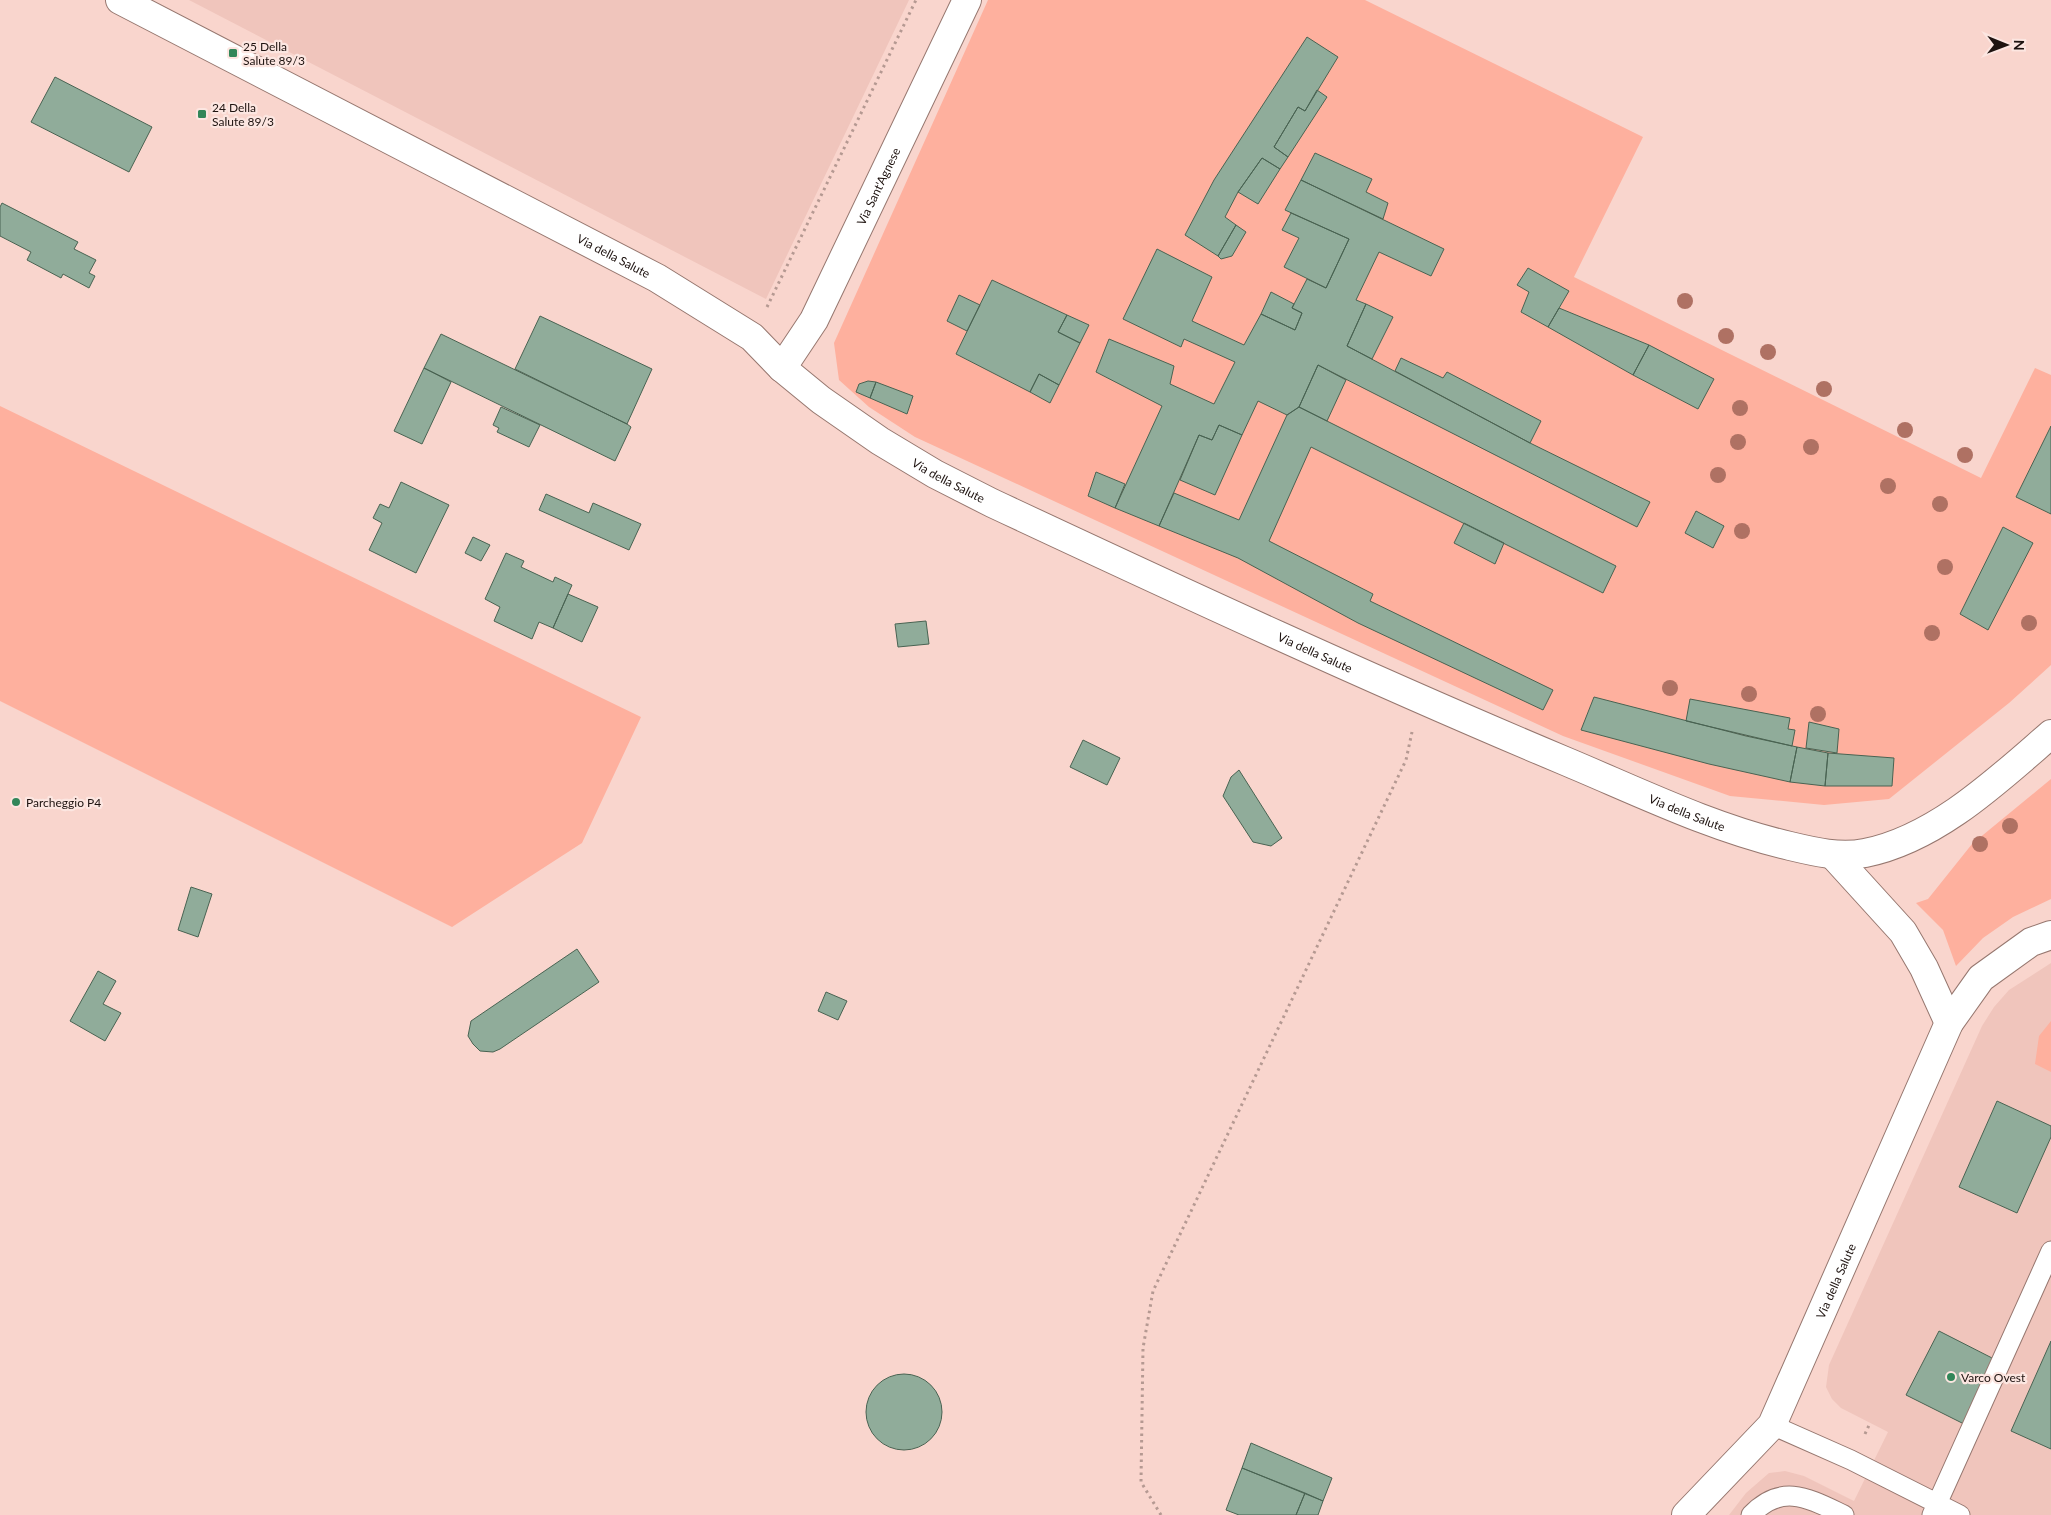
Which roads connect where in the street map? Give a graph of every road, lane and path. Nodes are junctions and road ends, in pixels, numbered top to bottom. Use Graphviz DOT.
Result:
graph roads {
  1 [pos="120,0"];
  2 [pos="916,0"];
  3 [pos="967,0"];
  4 [pos="752,337"];
  5 [pos="782,368"];
  6 [pos="1419,700"];
  7 [pos="2051,734"];
  8 [pos="1833,855"];
  9 [pos="2051,935"];
  10 [pos="1949,1023"];
  11 [pos="2051,1251"];
  12 [pos="1772,1425"];
  13 [pos="1934,1509"];
  14 [pos="1161,1515"];
  15 [pos="1686,1515"];
  16 [pos="1751,1515"];
  17 [pos="1844,1515"];
  18 [pos="1960,1515"];
  1 -- 4 [label="street, Via della Salute"];
  2 -- 4 [label="path"];
  3 -- 5 [label="street, Via Sant'Agnese"];
  4 -- 5 [label="street, Via della Salute"];
  5 -- 6 [label="street, Via della Salute"];
  6 -- 8 [label="street, Via della Salute"];
  6 -- 14 [label="path"];
  7 -- 8 [label="street, Via della Salute"];
  8 -- 10 [label="street"];
  9 -- 10 [label="street, Via della Salute"];
  10 -- 12 [label="street, Via della Salute"];
  11 -- 13 [label="lane"];
  12 -- 13 [label="lane"];
  12 -- 15 [label="street, Via della Salute"];
  13 -- 18 [label="lane"];
  16 -- 17 [label="lane"];
}
